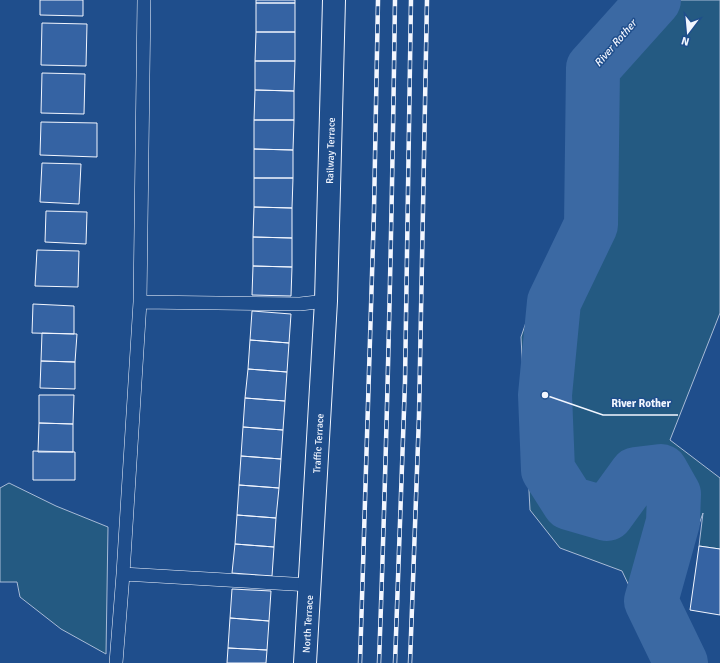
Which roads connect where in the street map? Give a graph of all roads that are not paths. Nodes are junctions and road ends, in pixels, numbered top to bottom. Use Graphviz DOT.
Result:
graph roads {
  1 [pos="144,0"];
  2 [pos="334,0"];
  3 [pos="326,301"];
  4 [pos="140,302"];
  5 [pos="123,574"];
  6 [pos="310,585"];
  7 [pos="116,663"];
  8 [pos="304,663"];
  1 -- 4 [label="lane"];
  2 -- 3 [label="street, Railway Terrace"];
  3 -- 4 [label="lane"];
  3 -- 6 [label="street, Traffic Terrace"];
  4 -- 5 [label="lane"];
  5 -- 6 [label="lane"];
  5 -- 7 [label="lane"];
  6 -- 8 [label="street, North Terrace"];
}
